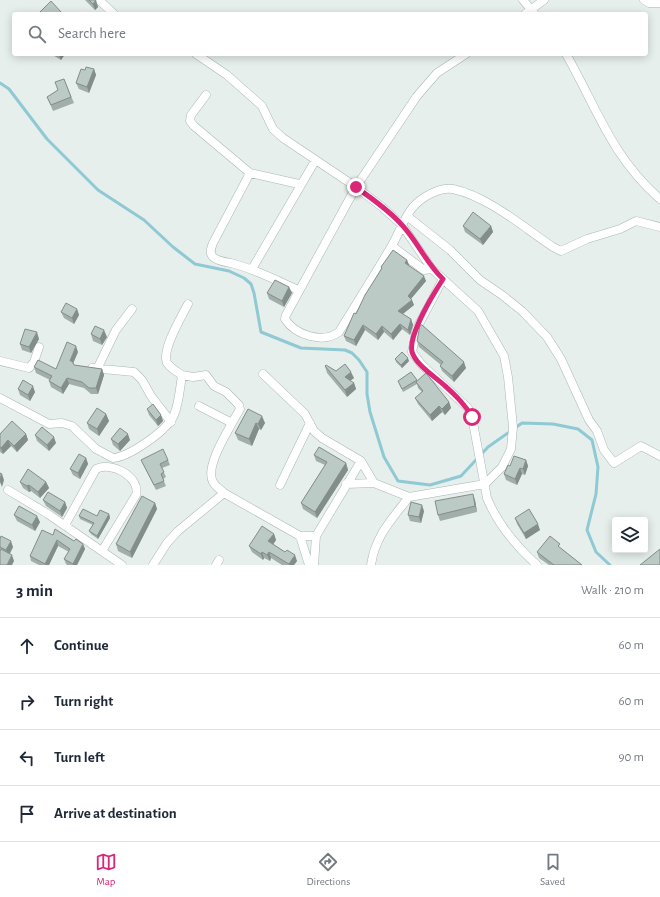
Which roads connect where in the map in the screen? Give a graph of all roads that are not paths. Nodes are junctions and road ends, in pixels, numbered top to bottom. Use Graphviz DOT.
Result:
graph roads {
  1 [pos="99,0"];
  2 [pos="523,0"];
  3 [pos="544,0"];
  4 [pos="644,0"];
  5 [pos="660,4"];
  6 [pos="112,12"];
  7 [pos="529,12"];
  8 [pos="531,12"];
  9 [pos="199,56"];
  10 [pos="463,56"];
  11 [pos="567,56"];
  12 [pos="206,95"];
  13 [pos="315,161"];
  14 [pos="250,173"];
  15 [pos="299,184"];
  16 [pos="356,187"];
  17 [pos="660,199"];
  18 [pos="407,216"];
  19 [pos="402,225"];
  20 [pos="660,227"];
  21 [pos="392,246"];
  22 [pos="252,269"];
  23 [pos="432,269"];
  24 [pos="443,279"];
  25 [pos="298,290"];
  26 [pos="188,304"];
  27 [pos="132,309"];
  28 [pos="39,347"];
  29 [pos="0,361"];
  30 [pos="86,368"];
  31 [pos="97,369"];
  32 [pos="263,374"];
  33 [pos="182,375"];
  34 [pos="0,398"];
  35 [pos="199,406"];
  36 [pos="171,422"];
  37 [pos="232,423"];
  38 [pos="310,423"];
  39 [pos="660,456"];
  40 [pos="361,461"];
  41 [pos="374,483"];
  42 [pos="346,484"];
  43 [pos="485,484"];
  44 [pos="280,485"];
  45 [pos="8,490"];
  46 [pos="224,492"];
  47 [pos="409,497"];
  48 [pos="65,525"];
  49 [pos="300,536"];
  50 [pos="316,536"];
  51 [pos="102,551"];
  52 [pos="122,565"];
  53 [pos="153,565"];
  54 [pos="309,565"];
  55 [pos="314,565"];
  56 [pos="371,565"];
  57 [pos="537,565"];
  1 -- 6 [label="street"];
  2 -- 7 [label="street"];
  3 -- 8 [label="street"];
  4 -- 5 [label="street"];
  9 -- 13 [label="street"];
  10 -- 16 [label="street"];
  11 -- 17 [label="street"];
  12 -- 14 [label="street"];
  13 -- 15 [label="street"];
  13 -- 16 [label="street"];
  14 -- 15 [label="street"];
  14 -- 22 [label="street"];
  15 -- 22 [label="street"];
  16 -- 19 [label="street"];
  16 -- 25 [label="street"];
  18 -- 19 [label="street"];
  18 -- 20 [label="street"];
  18 -- 39 [label="street"];
  19 -- 21 [label="street"];
  19 -- 23 [label="street"];
  21 -- 23 [label="street"];
  21 -- 25 [label="street"];
  22 -- 25 [label="street"];
  23 -- 24 [label="street"];
  24 -- 43 [label="street"];
  24 -- 43 [label="street"];
  26 -- 33 [label="street"];
  27 -- 31 [label="street"];
  28 -- 29 [label="street"];
  30 -- 31 [label="street"];
  31 -- 36 [label="street"];
  32 -- 38 [label="street"];
  33 -- 36 [label="street"];
  33 -- 37 [label="street"];
  34 -- 36 [label="street"];
  35 -- 37 [label="street"];
  37 -- 46 [label="street"];
  38 -- 40 [label="street"];
  38 -- 44 [label="street"];
  40 -- 41 [label="street"];
  40 -- 42 [label="street"];
  41 -- 42 [label="street"];
  41 -- 47 [label="street"];
  42 -- 50 [label="street"];
  43 -- 47 [label="street"];
  43 -- 57 [label="street"];
  45 -- 48 [label="street"];
  46 -- 49 [label="street"];
  46 -- 53 [label="street"];
  47 -- 56 [label="street"];
  48 -- 51 [label="street"];
  48 -- 51 [label="street"];
  49 -- 50 [label="street"];
  49 -- 54 [label="street"];
  50 -- 55 [label="street"];
  51 -- 52 [label="street"];
}
